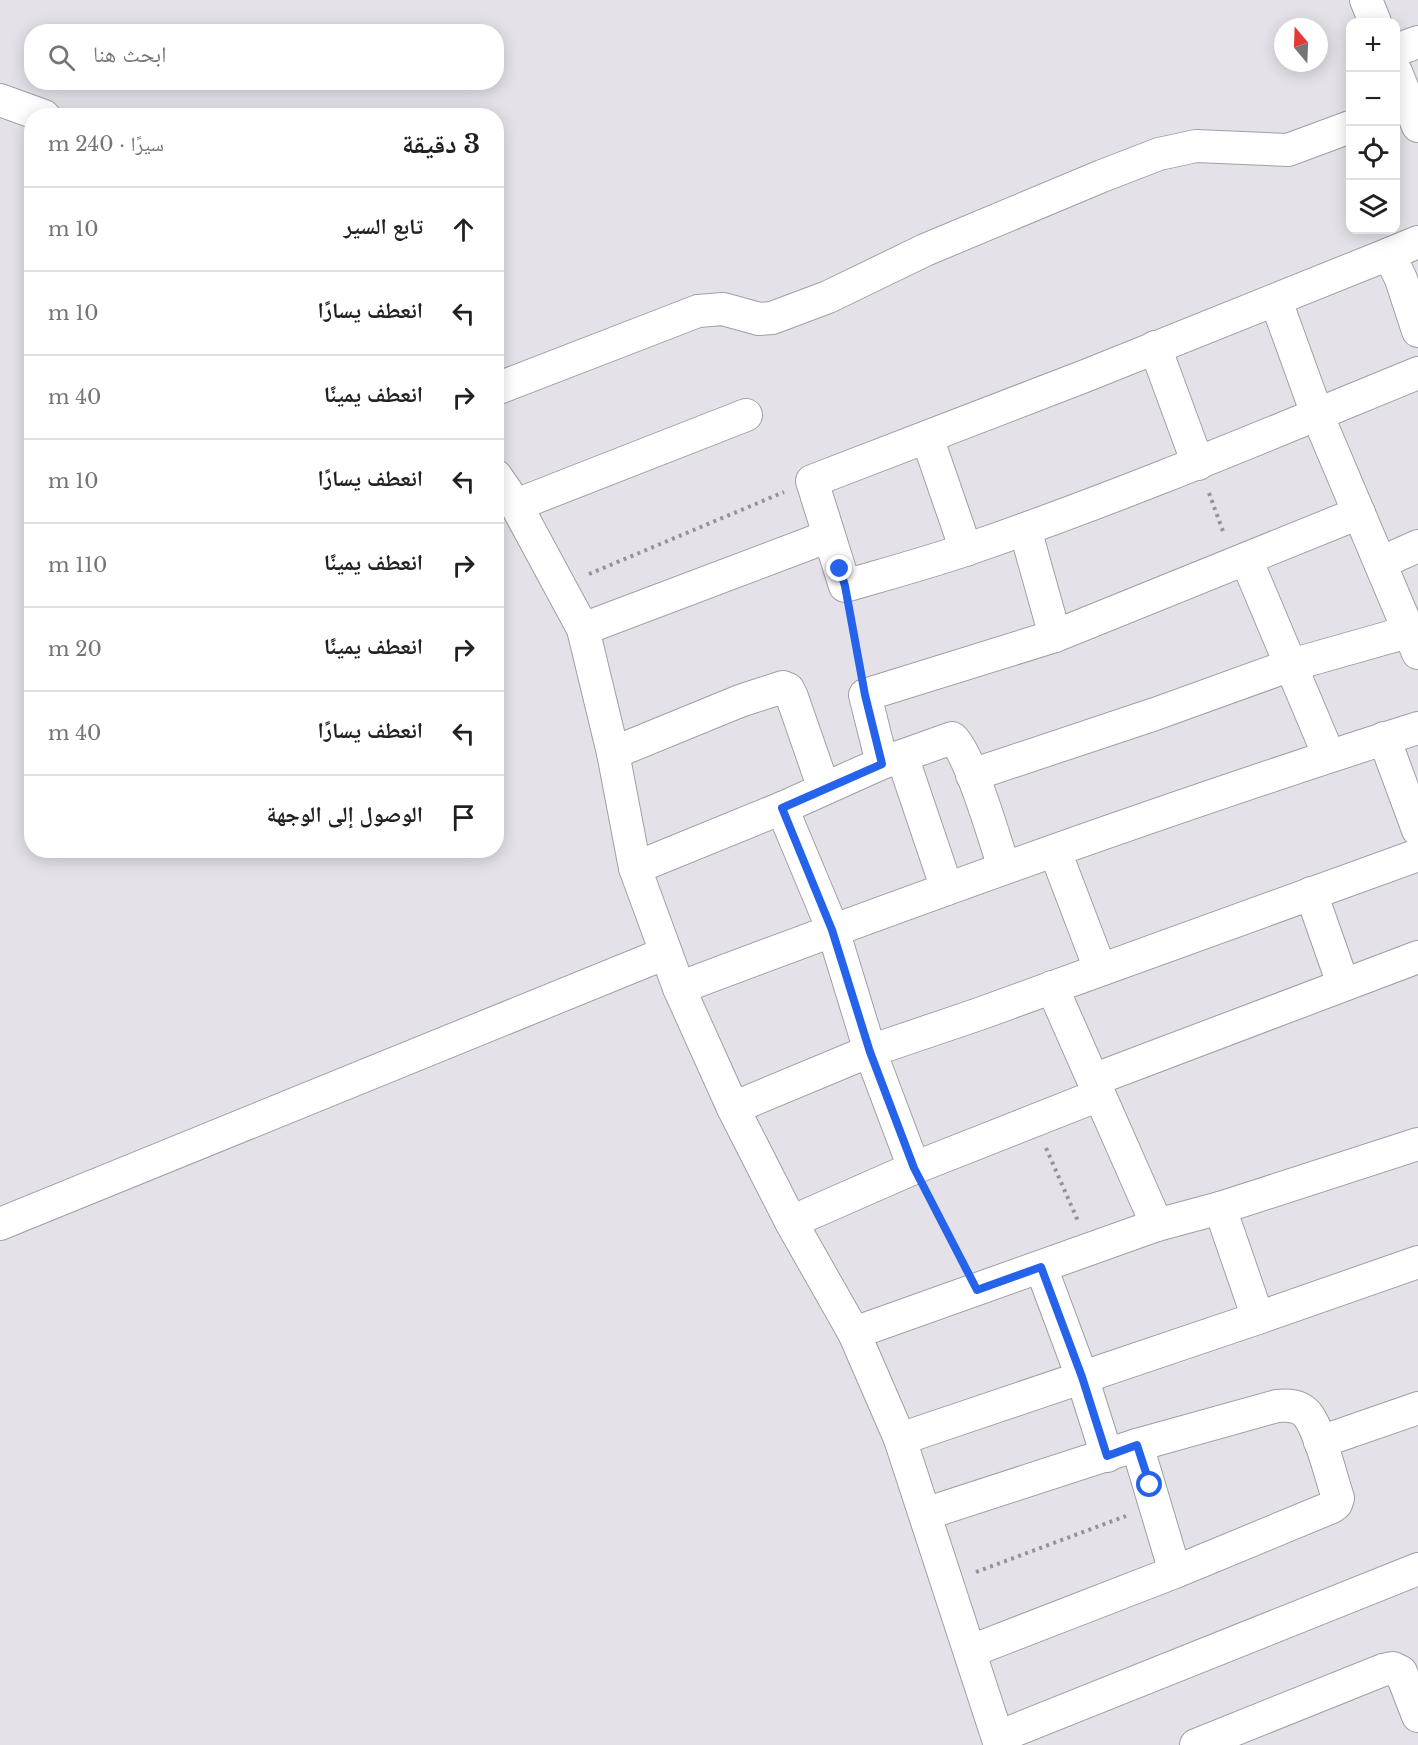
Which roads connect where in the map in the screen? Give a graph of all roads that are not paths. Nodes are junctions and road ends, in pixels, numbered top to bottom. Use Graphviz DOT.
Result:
graph roads {
  1 [pos="1366,0"];
  2 [pos="1373,18"];
  3 [pos="1418,42"];
  4 [pos="1400,48"];
  5 [pos="1400,89"];
  6 [pos="0,100"];
  7 [pos="24,109"];
  8 [pos="1407,112"];
  9 [pos="1346,128"];
  10 [pos="1418,242"];
  11 [pos="1389,254"];
  12 [pos="1276,301"];
  13 [pos="1418,331"];
  14 [pos="1155,347"];
  15 [pos="1418,373"];
  16 [pos="504,386"];
  17 [pos="1317,414"];
  18 [pos="746,415"];
  19 [pos="927,438"];
  20 [pos="1198,464"];
  21 [pos="504,488"];
  22 [pos="516,505"];
  23 [pos="1359,513"];
  24 [pos="1025,529"];
  25 [pos="829,536"];
  26 [pos="1418,546"];
  27 [pos="966,550"];
  28 [pos="1240,561"];
  29 [pos="1380,563"];
  30 [pos="583,629"];
  31 [pos="1055,636"];
  32 [pos="1415,638"];
  33 [pos="1291,665"];
  34 [pos="1418,728"];
  35 [pos="1384,738"];
  36 [pos="613,753"];
  37 [pos="1329,756"];
  38 [pos="892,760"];
  39 [pos="972,775"];
  40 [pos="824,789"];
  41 [pos="782,808"];
  42 [pos="1418,830"];
  43 [pos="1055,851"];
  44 [pos="1418,855"];
  45 [pos="635,868"];
  46 [pos="1004,868"];
  47 [pos="947,890"];
  48 [pos="1311,893"];
  49 [pos="832,930"];
  50 [pos="666,953"];
  51 [pos="1418,957"];
  52 [pos="1100,969"];
  53 [pos="1343,984"];
  54 [pos="1052,987"];
  55 [pos="679,988"];
  56 [pos="870,1052"];
  57 [pos="1096,1087"];
  58 [pos="733,1108"];
  59 [pos="1418,1144"];
  60 [pos="914,1168"];
  61 [pos="1220,1208"];
  62 [pos="791,1222"];
  63 [pos="0,1224"];
  64 [pos="1157,1225"];
  65 [pos="1418,1262"];
  66 [pos="1041,1267"];
  67 [pos="1258,1318"];
  68 [pos="854,1333"];
  69 [pos="1082,1377"];
  70 [pos="1418,1408"];
  71 [pos="900,1439"];
  72 [pos="1320,1442"];
  73 [pos="1137,1445"];
  74 [pos="1107,1456"];
  75 [pos="925,1514"];
  76 [pos="1418,1569"];
  77 [pos="1175,1572"];
  78 [pos="970,1651"];
  79 [pos="1418,1716"];
  80 [pos="999,1741"];
  81 [pos="1196,1745"];
  1 -- 2 [label="street"];
  3 -- 4 [label="street"];
  5 -- 8 [label="street"];
  6 -- 7 [label="street"];
  9 -- 16 [label="street"];
  10 -- 11 [label="street"];
  11 -- 12 [label="street"];
  11 -- 13 [label="street"];
  12 -- 14 [label="street"];
  12 -- 17 [label="street"];
  14 -- 19 [label="street"];
  14 -- 20 [label="street"];
  15 -- 17 [label="street"];
  17 -- 20 [label="street"];
  17 -- 23 [label="street"];
  18 -- 22 [label="street"];
  19 -- 25 [label="street"];
  19 -- 27 [label="street"];
  20 -- 24 [label="street"];
  21 -- 22 [label="street"];
  22 -- 30 [label="street"];
  23 -- 28 [label="street"];
  23 -- 29 [label="street"];
  24 -- 27 [label="street"];
  24 -- 31 [label="street"];
  25 -- 27 [label="street"];
  25 -- 30 [label="street"];
  26 -- 29 [label="street"];
  28 -- 31 [label="street"];
  28 -- 33 [label="street"];
  29 -- 32 [label="street"];
  30 -- 36 [label="street"];
  31 -- 38 [label="street"];
  32 -- 33 [label="street"];
  33 -- 37 [label="street"];
  33 -- 39 [label="street"];
  34 -- 35 [label="street"];
  35 -- 37 [label="street"];
  35 -- 42 [label="street"];
  36 -- 40 [label="street"];
  36 -- 45 [label="street"];
  37 -- 43 [label="street"];
  38 -- 39 [label="street"];
  38 -- 40 [label="street"];
  38 -- 47 [label="street"];
  39 -- 46 [label="street"];
  40 -- 41 [label="street"];
  41 -- 45 [label="street"];
  41 -- 49 [label="street"];
  43 -- 46 [label="street"];
  43 -- 52 [label="street"];
  44 -- 48 [label="street"];
  45 -- 50 [label="street"];
  46 -- 47 [label="street"];
  47 -- 49 [label="street"];
  48 -- 52 [label="street"];
  48 -- 53 [label="street"];
  49 -- 55 [label="street"];
  49 -- 56 [label="street"];
  50 -- 55 [label="street"];
  50 -- 63 [label="street"];
  51 -- 53 [label="street"];
  52 -- 54 [label="street"];
  53 -- 57 [label="street"];
  54 -- 56 [label="street"];
  54 -- 57 [label="street"];
  55 -- 58 [label="street"];
  56 -- 58 [label="street"];
  56 -- 60 [label="street"];
  57 -- 60 [label="street"];
  57 -- 64 [label="street"];
  58 -- 62 [label="street"];
  59 -- 61 [label="street"];
  60 -- 62 [label="street"];
  61 -- 64 [label="street"];
  61 -- 67 [label="street"];
  62 -- 68 [label="street"];
  64 -- 66 [label="street"];
  65 -- 67 [label="street"];
  66 -- 68 [label="street"];
  66 -- 69 [label="street"];
  67 -- 69 [label="street"];
  68 -- 71 [label="street"];
  69 -- 71 [label="street"];
  69 -- 74 [label="street"];
  70 -- 72 [label="street"];
  71 -- 75 [label="street"];
  72 -- 73 [label="street"];
  72 -- 77 [label="street"];
  73 -- 74 [label="street"];
  73 -- 77 [label="street"];
  74 -- 75 [label="street"];
  75 -- 78 [label="street"];
  76 -- 80 [label="street"];
  77 -- 78 [label="street"];
  78 -- 80 [label="street"];
  79 -- 81 [label="street"];
}
